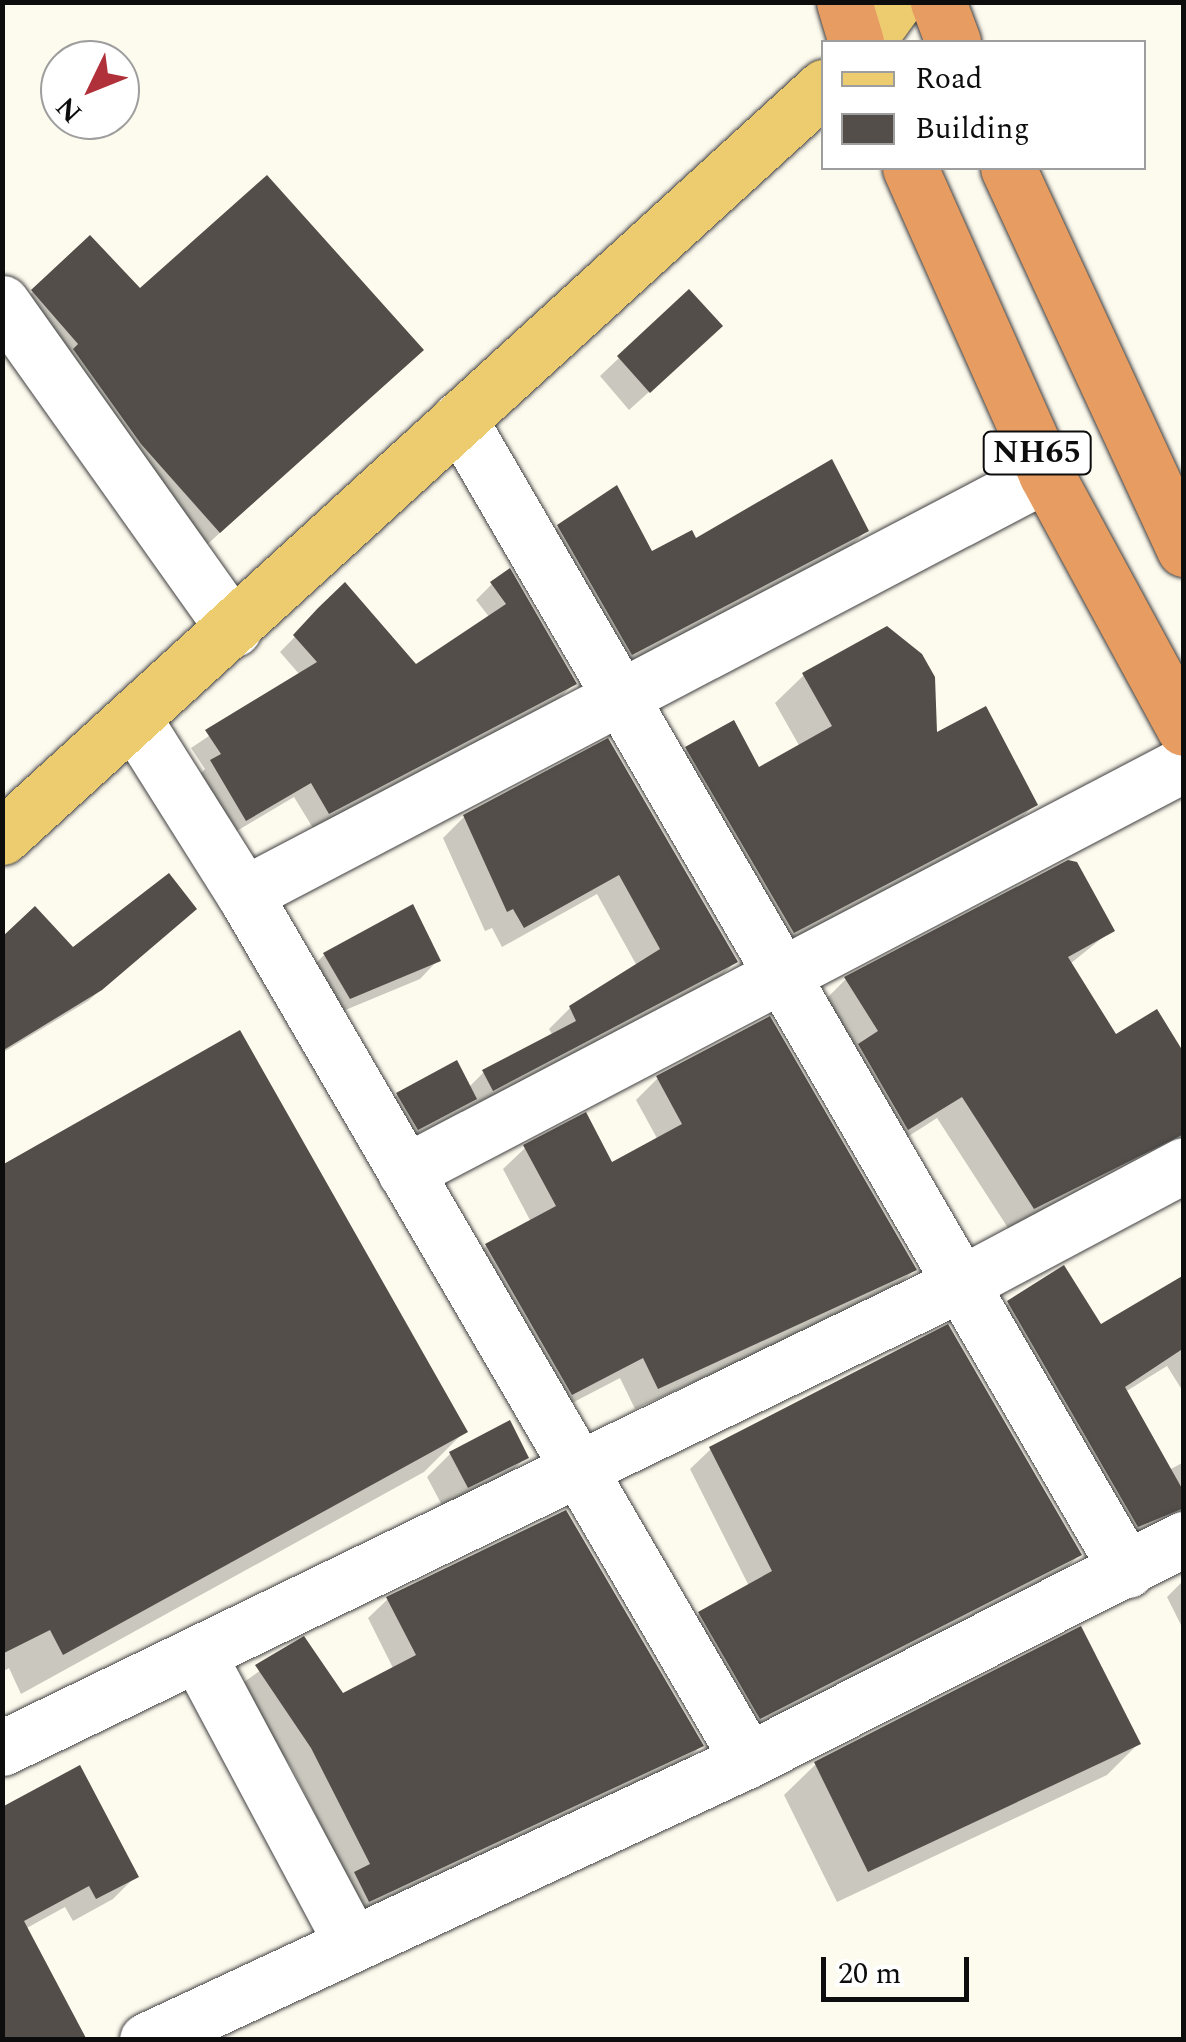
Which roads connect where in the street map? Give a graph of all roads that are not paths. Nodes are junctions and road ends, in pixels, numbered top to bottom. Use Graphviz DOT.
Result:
graph roads {
  1 [pos="844,2"];
  2 [pos="894,2"];
  3 [pos="938,2"];
  4 [pos="855,40"];
  5 [pos="867,40"];
  6 [pos="952,40"];
  7 [pos="821,90"];
  8 [pos="911,170"];
  9 [pos="1009,170"];
  10 [pos="2,303"];
  11 [pos="459,419"];
  12 [pos="1046,474"];
  13 [pos="1184,549"];
  14 [pos="234,629"];
  15 [pos="620,693"];
  16 [pos="133,718"];
  17 [pos="1184,728"];
  18 [pos="1184,764"];
  19 [pos="2,837"];
  20 [pos="244,894"];
  21 [pos="785,974"];
  22 [pos="1184,1165"];
  23 [pos="405,1172"];
  24 [pos="962,1283"];
  25 [pos="578,1468"];
  26 [pos="1184,1540"];
  27 [pos="1126,1570"];
  28 [pos="198,1655"];
  29 [pos="2,1748"];
  30 [pos="748,1760"];
  31 [pos="352,1943"];
  32 [pos="147,2040"];
  1 -- 4 [label="highway"];
  2 -- 5 [label="main road"];
  3 -- 6 [label="highway"];
  7 -- 11 [label="main road"];
  8 -- 12 [label="highway, NH65"];
  9 -- 13 [label="highway, NH65"];
  10 -- 14 [label="street"];
  11 -- 14 [label="main road"];
  11 -- 15 [label="street"];
  12 -- 15 [label="street"];
  12 -- 17 [label="highway, NH65"];
  14 -- 16 [label="main road"];
  15 -- 20 [label="street"];
  15 -- 21 [label="street"];
  16 -- 19 [label="main road"];
  16 -- 20 [label="street"];
  18 -- 21 [label="street"];
  20 -- 23 [label="street"];
  21 -- 23 [label="street"];
  21 -- 24 [label="street"];
  22 -- 24 [label="street"];
  23 -- 25 [label="street"];
  24 -- 25 [label="street"];
  24 -- 27 [label="street"];
  25 -- 28 [label="street"];
  25 -- 30 [label="street"];
  26 -- 27 [label="street"];
  27 -- 30 [label="street"];
  28 -- 29 [label="street"];
  28 -- 31 [label="street"];
  30 -- 31 [label="street"];
  31 -- 32 [label="street"];
}
